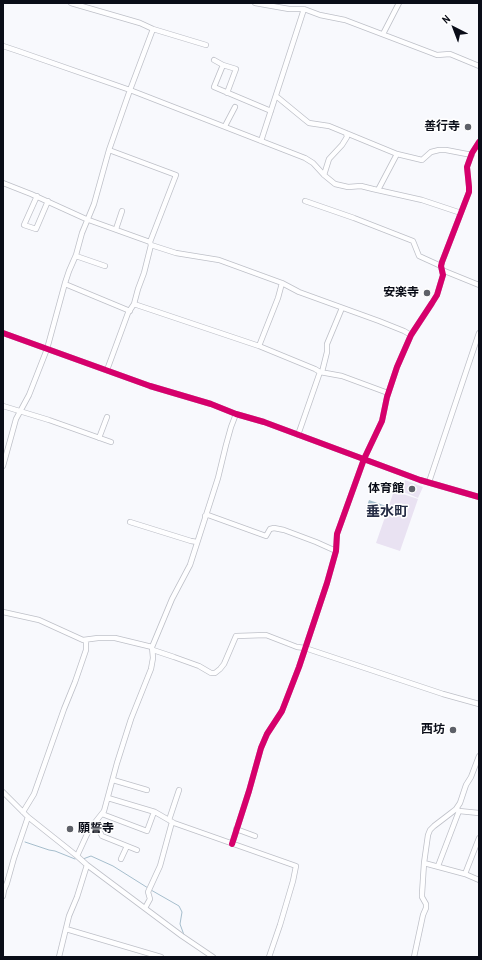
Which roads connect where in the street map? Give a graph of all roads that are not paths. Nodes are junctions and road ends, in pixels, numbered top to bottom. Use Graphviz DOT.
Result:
graph roads {
  1 [pos="71,3"];
  2 [pos="255,3"];
  3 [pos="399,3"];
  4 [pos="304,9"];
  5 [pos="153,29"];
  6 [pos="383,34"];
  7 [pos="206,45"];
  8 [pos="3,46"];
  9 [pos="214,60"];
  10 [pos="223,65"];
  11 [pos="479,66"];
  12 [pos="130,90"];
  13 [pos="227,93"];
  14 [pos="276,96"];
  15 [pos="235,107"];
  16 [pos="271,111"];
  17 [pos="225,126"];
  18 [pos="346,133"];
  19 [pos="262,141"];
  20 [pos="479,142"];
  21 [pos="110,150"];
  22 [pos="397,154"];
  23 [pos="472,155"];
  24 [pos="324,175"];
  25 [pos="3,183"];
  26 [pos="378,190"];
  27 [pos="37,196"];
  28 [pos="48,201"];
  29 [pos="305,201"];
  30 [pos="122,211"];
  31 [pos="461,213"];
  32 [pos="88,219"];
  33 [pos="116,229"];
  34 [pos="151,244"];
  35 [pos="76,256"];
  36 [pos="105,266"];
  37 [pos="441,268"];
  38 [pos="282,283"];
  39 [pos="65,284"];
  40 [pos="479,285"];
  41 [pos="134,304"];
  42 [pos="342,308"];
  43 [pos="130,311"];
  44 [pos="3,333"];
  45 [pos="479,333"];
  46 [pos="411,335"];
  47 [pos="259,346"];
  48 [pos="47,349"];
  49 [pos="107,370"];
  50 [pos="321,372"];
  51 [pos="388,393"];
  52 [pos="3,406"];
  53 [pos="20,411"];
  54 [pos="236,414"];
  55 [pos="107,417"];
  56 [pos="298,435"];
  57 [pos="99,438"];
  58 [pos="111,442"];
  59 [pos="364,459"];
  60 [pos="3,466"];
  61 [pos="429,482"];
  62 [pos="479,497"];
  63 [pos="205,516"];
  64 [pos="130,522"];
  65 [pos="197,542"];
  66 [pos="336,551"];
  67 [pos="3,612"];
  68 [pos="86,640"];
  69 [pos="305,648"];
  70 [pos="153,649"];
  71 [pos="479,704"];
  72 [pos="479,756"];
  73 [pos="113,780"];
  74 [pos="147,790"];
  75 [pos="179,790"];
  76 [pos="3,792"];
  77 [pos="108,798"];
  78 [pos="458,810"];
  79 [pos="23,812"];
  80 [pos="154,812"];
  81 [pos="479,813"];
  82 [pos="102,814"];
  83 [pos="28,817"];
  84 [pos="170,821"];
  85 [pos="92,826"];
  86 [pos="236,829"];
  87 [pos="255,836"];
  88 [pos="479,838"];
  89 [pos="232,844"];
  90 [pos="127,846"];
  91 [pos="137,850"];
  92 [pos="77,856"];
  93 [pos="121,859"];
  94 [pos="424,863"];
  95 [pos="87,865"];
  96 [pos="438,866"];
  97 [pos="465,874"];
  98 [pos="479,880"];
  99 [pos="5,882"];
  100 [pos="3,896"];
  101 [pos="145,908"];
  102 [pos="66,929"];
  103 [pos="59,957"];
  104 [pos="161,957"];
  105 [pos="213,957"];
  106 [pos="269,957"];
  107 [pos="414,957"];
  1 -- 5 [label="street"];
  2 -- 4 [label="street"];
  3 -- 6 [label="street"];
  4 -- 6 [label="street"];
  4 -- 14 [label="street"];
  5 -- 7 [label="street"];
  5 -- 12 [label="street"];
  6 -- 11 [label="street"];
  8 -- 12 [label="street"];
  9 -- 10 [label="street"];
  10 -- 13 [label="street"];
  10 -- 13 [label="street"];
  12 -- 17 [label="street"];
  12 -- 21 [label="street"];
  13 -- 16 [label="street"];
  14 -- 16 [label="street"];
  14 -- 18 [label="street"];
  15 -- 17 [label="street"];
  16 -- 19 [label="street"];
  17 -- 19 [label="street"];
  18 -- 22 [label="street"];
  18 -- 24 [label="street"];
  19 -- 24 [label="street"];
  20 -- 23 [label="street"];
  21 -- 32 [label="street"];
  21 -- 34 [label="street"];
  22 -- 23 [label="street"];
  22 -- 26 [label="street"];
  23 -- 31 [label="street"];
  24 -- 26 [label="street"];
  25 -- 27 [label="street"];
  26 -- 31 [label="street"];
  27 -- 28 [label="street"];
  27 -- 28 [label="street"];
  28 -- 32 [label="street"];
  29 -- 37 [label="street"];
  30 -- 33 [label="street"];
  31 -- 37 [label="street"];
  32 -- 33 [label="street"];
  32 -- 35 [label="street"];
  33 -- 34 [label="street"];
  34 -- 38 [label="street"];
  34 -- 41 [label="street"];
  35 -- 36 [label="street"];
  35 -- 39 [label="street"];
  37 -- 40 [label="street"];
  37 -- 46 [label="street"];
  38 -- 42 [label="street"];
  38 -- 47 [label="street"];
  39 -- 43 [label="street"];
  39 -- 48 [label="street"];
  41 -- 43 [label="street"];
  41 -- 47 [label="street"];
  42 -- 46 [label="street"];
  42 -- 50 [label="street"];
  43 -- 49 [label="street"];
  44 -- 48 [label="street"];
  45 -- 61 [label="street"];
  46 -- 51 [label="street"];
  47 -- 50 [label="street"];
  48 -- 49 [label="street"];
  48 -- 53 [label="street"];
  49 -- 54 [label="street"];
  50 -- 51 [label="street"];
  50 -- 56 [label="street"];
  51 -- 59 [label="street"];
  52 -- 53 [label="street"];
  53 -- 57 [label="street"];
  53 -- 60 [label="street"];
  54 -- 56 [label="street"];
  54 -- 63 [label="street"];
  55 -- 57 [label="street"];
  56 -- 59 [label="street"];
  57 -- 58 [label="street"];
  59 -- 61 [label="street"];
  59 -- 66 [label="street"];
  61 -- 62 [label="street"];
  63 -- 65 [label="street"];
  63 -- 66 [label="street"];
  64 -- 65 [label="street"];
  65 -- 70 [label="street"];
  66 -- 69 [label="street"];
  67 -- 68 [label="street"];
  68 -- 70 [label="street"];
  68 -- 79 [label="street"];
  69 -- 70 [label="street"];
  69 -- 71 [label="street"];
  69 -- 86 [label="street"];
  70 -- 73 [label="street"];
  72 -- 78 [label="street"];
  73 -- 74 [label="street"];
  73 -- 77 [label="street"];
  75 -- 84 [label="street"];
  76 -- 79 [label="street"];
  77 -- 80 [label="street"];
  77 -- 82 [label="street"];
  78 -- 81 [label="street"];
  78 -- 94 [label="street"];
  78 -- 96 [label="street"];
  79 -- 83 [label="street"];
  80 -- 82 [label="street"];
  80 -- 84 [label="street"];
  82 -- 85 [label="street"];
  83 -- 92 [label="street"];
  83 -- 99 [label="street"];
  84 -- 89 [label="street"];
  84 -- 101 [label="street"];
  85 -- 90 [label="street"];
  85 -- 92 [label="street"];
  86 -- 87 [label="street"];
  86 -- 89 [label="street"];
  88 -- 97 [label="street"];
  89 -- 106 [label="street"];
  90 -- 91 [label="street"];
  90 -- 93 [label="street"];
  92 -- 95 [label="street"];
  94 -- 96 [label="street"];
  94 -- 107 [label="street"];
  95 -- 101 [label="street"];
  95 -- 102 [label="street"];
  96 -- 97 [label="street"];
  97 -- 98 [label="street"];
  99 -- 100 [label="street"];
  101 -- 105 [label="street"];
  102 -- 103 [label="street"];
  102 -- 104 [label="street"];
}
